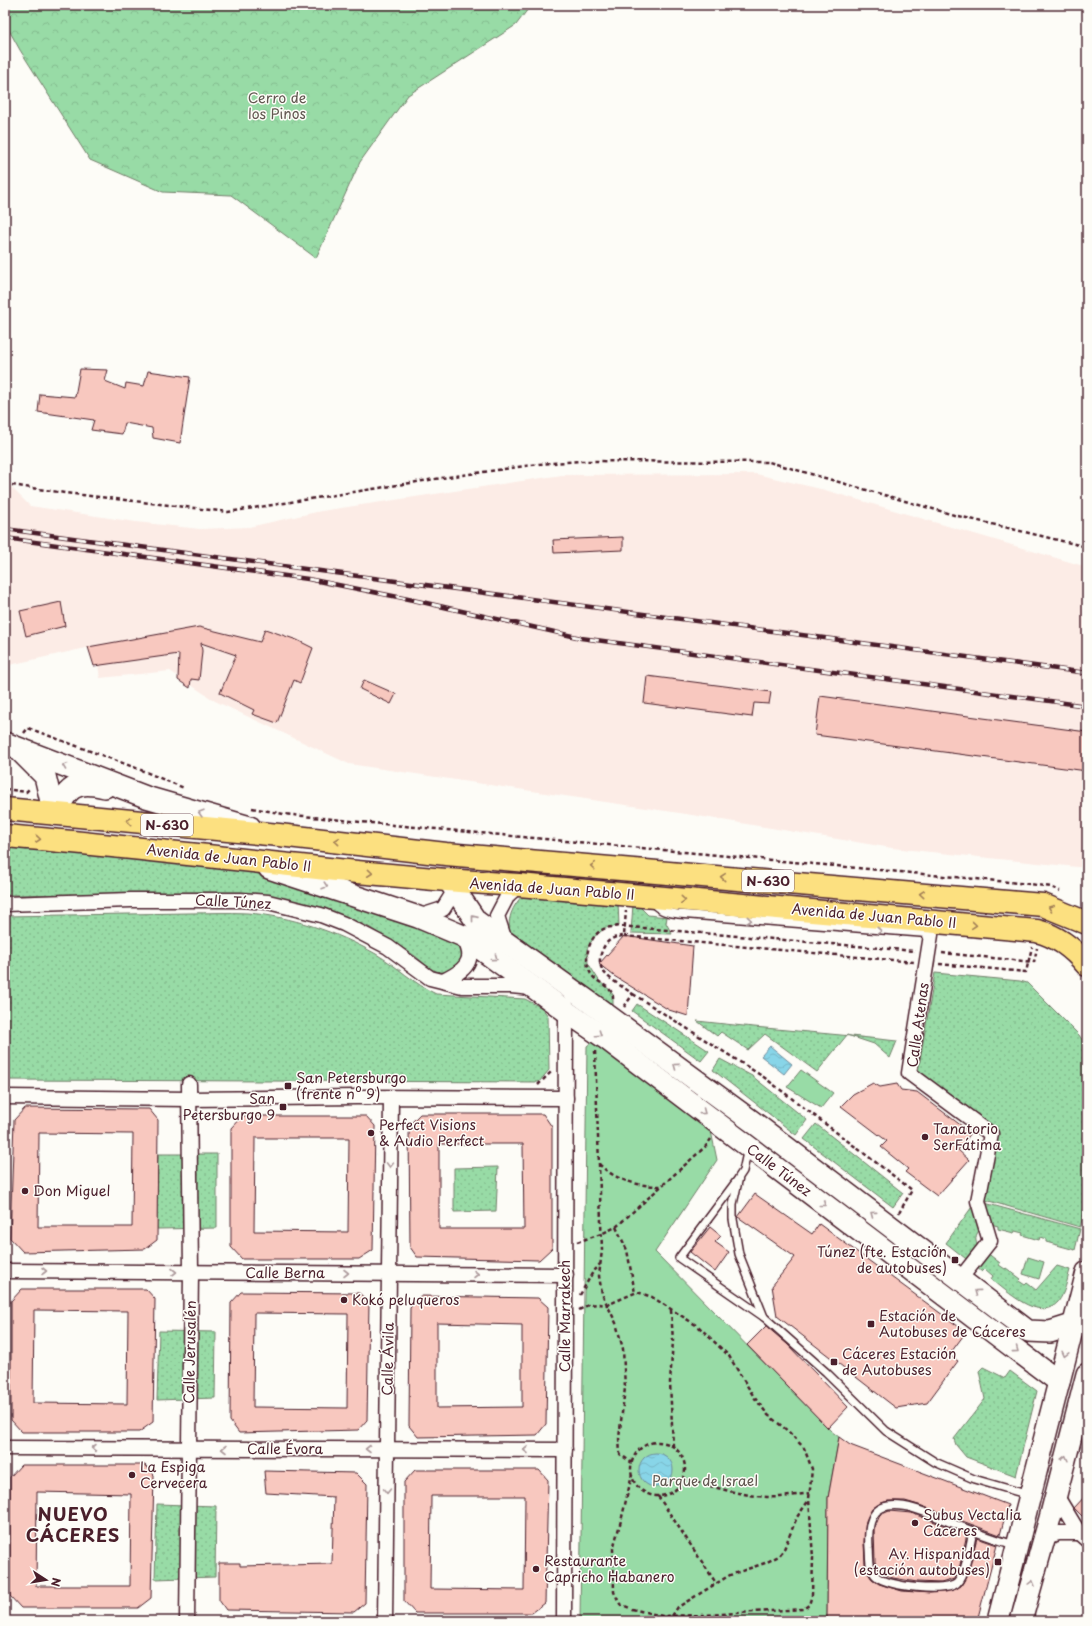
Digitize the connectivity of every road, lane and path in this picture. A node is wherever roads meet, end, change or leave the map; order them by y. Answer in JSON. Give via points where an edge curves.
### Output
{"nodes":[{"id":1,"x":5,"y":484,"type":"edge"},
{"id":2,"x":1087,"y":547,"type":"edge"},
{"id":3,"x":10,"y":745,"type":"edge"},
{"id":4,"x":31,"y":787,"type":"dead end"},
{"id":5,"x":5,"y":789,"type":"edge"},
{"id":6,"x":185,"y":789,"type":"dead end"},
{"id":7,"x":146,"y":797,"type":"junction"},
{"id":8,"x":246,"y":807,"type":"dead end"},
{"id":9,"x":5,"y":809,"type":"edge"},
{"id":10,"x":54,"y":814,"type":"junction"},
{"id":11,"x":279,"y":835,"type":"junction"},
{"id":12,"x":5,"y":836,"type":"edge"},
{"id":13,"x":72,"y":841,"type":"junction"},
{"id":14,"x":446,"y":854,"type":"junction"},
{"id":15,"x":248,"y":860,"type":"junction"},
{"id":16,"x":519,"y":885,"type":"junction"},
{"id":17,"x":452,"y":886,"type":"junction"},
{"id":18,"x":1064,"y":893,"type":"dead end"},
{"id":19,"x":637,"y":895,"type":"junction"},
{"id":20,"x":1049,"y":896,"type":"junction"},
{"id":21,"x":5,"y":904,"type":"edge"},
{"id":22,"x":418,"y":917,"type":"junction"},
{"id":23,"x":1087,"y":923,"type":"edge"},
{"id":24,"x":939,"y":929,"type":"junction"},
{"id":25,"x":1039,"y":931,"type":"junction"},
{"id":26,"x":463,"y":936,"type":"junction"},
{"id":27,"x":624,"y":936,"type":"junction"},
{"id":28,"x":505,"y":941,"type":"junction"},
{"id":29,"x":928,"y":957,"type":"junction"},
{"id":30,"x":1029,"y":961,"type":"junction"},
{"id":31,"x":1087,"y":965,"type":"edge"},
{"id":32,"x":558,"y":980,"type":"junction"},
{"id":33,"x":443,"y":981,"type":"junction"},
{"id":34,"x":536,"y":988,"type":"junction"},
{"id":35,"x":633,"y":994,"type":"junction"},
{"id":36,"x":599,"y":1009,"type":"junction"},
{"id":37,"x":567,"y":1012,"type":"junction"},
{"id":38,"x":610,"y":1030,"type":"junction"},
{"id":39,"x":555,"y":1068,"type":"dead end"},
{"id":40,"x":189,"y":1084,"type":"dead end"},
{"id":41,"x":531,"y":1085,"type":"dead end"},
{"id":42,"x":5,"y":1097,"type":"edge"},
{"id":43,"x":391,"y":1098,"type":"junction"},
{"id":44,"x":566,"y":1098,"type":"junction"},
{"id":45,"x":189,"y":1099,"type":"junction"},
{"id":46,"x":753,"y":1122,"type":"junction"},
{"id":47,"x":720,"y":1125,"type":"junction"},
{"id":48,"x":748,"y":1146,"type":"junction"},
{"id":49,"x":598,"y":1164,"type":"junction"},
{"id":50,"x":739,"y":1177,"type":"junction"},
{"id":51,"x":662,"y":1186,"type":"junction"},
{"id":52,"x":616,"y":1227,"type":"junction"},
{"id":53,"x":891,"y":1228,"type":"junction"},
{"id":54,"x":601,"y":1234,"type":"junction"},
{"id":55,"x":566,"y":1243,"type":"junction"},
{"id":56,"x":600,"y":1264,"type":"junction"},
{"id":57,"x":5,"y":1271,"type":"edge"},
{"id":58,"x":191,"y":1272,"type":"junction"},
{"id":59,"x":1087,"y":1272,"type":"edge"},
{"id":60,"x":389,"y":1273,"type":"junction"},
{"id":61,"x":566,"y":1275,"type":"junction"},
{"id":62,"x":960,"y":1279,"type":"junction"},
{"id":63,"x":635,"y":1293,"type":"junction"},
{"id":64,"x":579,"y":1300,"type":"dead end"},
{"id":65,"x":579,"y":1305,"type":"dead end"},
{"id":66,"x":607,"y":1305,"type":"junction"},
{"id":67,"x":671,"y":1310,"type":"junction"},
{"id":68,"x":1004,"y":1312,"type":"junction"},
{"id":69,"x":764,"y":1317,"type":"junction"},
{"id":70,"x":1072,"y":1325,"type":"junction"},
{"id":71,"x":990,"y":1330,"type":"junction"},
{"id":72,"x":1087,"y":1374,"type":"edge"},
{"id":73,"x":1059,"y":1382,"type":"junction"},
{"id":74,"x":673,"y":1447,"type":"junction"},
{"id":75,"x":5,"y":1448,"type":"edge"},
{"id":76,"x":189,"y":1449,"type":"junction"},
{"id":77,"x":387,"y":1449,"type":"junction"},
{"id":78,"x":565,"y":1450,"type":"junction"},
{"id":79,"x":632,"y":1463,"type":"junction"},
{"id":80,"x":632,"y":1475,"type":"junction"},
{"id":81,"x":683,"y":1478,"type":"junction"},
{"id":82,"x":810,"y":1493,"type":"junction"},
{"id":83,"x":1030,"y":1495,"type":"junction"},
{"id":84,"x":1056,"y":1495,"type":"junction"},
{"id":85,"x":658,"y":1496,"type":"junction"},
{"id":86,"x":809,"y":1499,"type":"junction"},
{"id":87,"x":973,"y":1531,"type":"junction"},
{"id":88,"x":1083,"y":1536,"type":"edge"},
{"id":89,"x":1044,"y":1537,"type":"junction"},
{"id":90,"x":1017,"y":1546,"type":"junction"},
{"id":91,"x":716,"y":1583,"type":"junction"},
{"id":92,"x":672,"y":1616,"type":"junction"},
{"id":93,"x":187,"y":1621,"type":"edge"},
{"id":94,"x":385,"y":1621,"type":"edge"},
{"id":95,"x":564,"y":1621,"type":"edge"},
{"id":96,"x":998,"y":1621,"type":"edge"},
{"id":97,"x":1021,"y":1621,"type":"edge"}],
"edges":[{"from":1,"to":2,"type":"path","via":[[228,512],[539,464],[581,461],[769,462],[954,515]]},
{"from":3,"to":6,"type":"path","via":[[28,728]]},
{"from":7,"to":3,"type":"main road","one_way":true},
{"from":3,"to":10,"type":"main road","via":[[46,776]]},
{"from":4,"to":5,"type":"path","via":[[26,792]]},
{"from":7,"to":10,"type":"main road","via":[[86,783],[71,788]]},
{"from":11,"to":7,"type":"main road","one_way":true},
{"from":8,"to":20,"type":"path","via":[[284,814],[361,822],[1030,884]]},
{"from":9,"to":10,"type":"highway","name":"Avenida de Juan Pablo II","number":"N-630"},
{"from":11,"to":10,"type":"highway","name":"Avenida de Juan Pablo II","number":"N-630","one_way":true},
{"from":10,"to":13,"type":"highway"},
{"from":14,"to":11,"type":"highway","name":"Avenida de Juan Pablo II","number":"N-630","one_way":true},
{"from":12,"to":13,"type":"highway","name":"Avenida de Juan Pablo II","number":"N-630","one_way":true},
{"from":13,"to":15,"type":"highway","name":"Avenida de Juan Pablo II","number":"N-630"},
{"from":14,"to":17,"type":"highway"},
{"from":20,"to":14,"type":"highway","name":"Avenida de Juan Pablo II","number":"N-630","one_way":true,"via":[[987,899]]},
{"from":15,"to":17,"type":"highway","name":"Avenida de Juan Pablo II","number":"N-630","one_way":true},
{"from":15,"to":22,"type":"main road","name":"Calle Túnez","one_way":true},
{"from":16,"to":17,"type":"highway","name":"Avenida de Juan Pablo II","number":"N-630"},
{"from":16,"to":19,"type":"highway","name":"Avenida de Juan Pablo II","number":"N-630"},
{"from":16,"to":28,"type":"street","via":[[508,895],[498,916]]},
{"from":17,"to":22,"type":"street","via":[[443,909]]},
{"from":28,"to":17,"type":"main road","name":"Calle Túnez","one_way":true,"via":[[476,921]]},
{"from":18,"to":20,"type":"path"},
{"from":19,"to":24,"type":"highway","name":"Avenida de Juan Pablo II","number":"N-630","one_way":true},
{"from":19,"to":27,"type":"path"},
{"from":23,"to":20,"type":"highway","name":"Avenida de Juan Pablo II","number":"N-630","one_way":true},
{"from":21,"to":33,"type":"street","name":"Calle Túnez","via":[[130,900],[268,902],[321,915],[344,924],[388,947],[430,978]]},
{"from":22,"to":26,"type":"main road","name":"Calle Túnez"},
{"from":24,"to":25,"type":"highway","name":"Avenida de Juan Pablo II","number":"N-630","one_way":true},
{"from":24,"to":29,"type":"street","name":"Calle Atenas"},
{"from":25,"to":30,"type":"path"},
{"from":25,"to":30,"type":"path","via":[[1034,962]]},
{"from":25,"to":31,"type":"highway","name":"Avenida de Juan Pablo II","number":"N-630","via":[[1053,936],[1069,947]]},
{"from":26,"to":33,"type":"street","via":[[470,953],[466,965],[456,975]]},
{"from":26,"to":34,"type":"main road","name":"Calle Túnez","one_way":true},
{"from":27,"to":29,"type":"path"},
{"from":27,"to":35,"type":"path","via":[[606,943],[599,964],[602,971]]},
{"from":28,"to":32,"type":"main road","name":"Calle Túnez"},
{"from":29,"to":30,"type":"path"},
{"from":29,"to":30,"type":"path","via":[[1026,972]]},
{"from":29,"to":38,"type":"path","via":[[619,926],[605,928],[594,937],[588,949],[588,963],[591,974],[613,995],[613,1005],[618,1012]]},
{"from":29,"to":62,"type":"street","name":"Calle Atenas","via":[[909,1073],[991,1134],[978,1201],[990,1241]]},
{"from":32,"to":36,"type":"main road","name":"Calle Túnez"},
{"from":32,"to":37,"type":"street","via":[[565,994]]},
{"from":33,"to":34,"type":"street","name":"Calle Túnez","via":[[462,986]]},
{"from":34,"to":37,"type":"main road","name":"Calle Túnez"},
{"from":35,"to":38,"type":"path"},
{"from":35,"to":53,"type":"path","via":[[765,1078],[912,1190]]},
{"from":36,"to":37,"type":"street"},
{"from":36,"to":38,"type":"main road","name":"Calle Túnez"},
{"from":37,"to":38,"type":"main road","name":"Calle Túnez","one_way":true},
{"from":37,"to":44,"type":"street","name":"Calle Marrakech"},
{"from":46,"to":38,"type":"main road","name":"Calle Túnez","one_way":true},
{"from":38,"to":47,"type":"main road","name":"Calle Túnez","one_way":true},
{"from":38,"to":49,"type":"path","via":[[595,1052]]},
{"from":39,"to":41,"type":"path","via":[[539,1085]]},
{"from":40,"to":45,"type":"street","name":"Calle Jerusalén"},
{"from":42,"to":45,"type":"street"},
{"from":43,"to":44,"type":"street"},
{"from":43,"to":45,"type":"street"},
{"from":43,"to":60,"type":"street","name":"Calle Ávila","one_way":true},
{"from":44,"to":55,"type":"street","name":"Calle Marrakech"},
{"from":45,"to":58,"type":"street","name":"Calle Jerusalén"},
{"from":46,"to":48,"type":"street"},
{"from":53,"to":46,"type":"main road","name":"Calle Túnez","one_way":true},
{"from":47,"to":48,"type":"main road","name":"Calle Túnez"},
{"from":47,"to":51,"type":"path","via":[[706,1146]]},
{"from":48,"to":50,"type":"lane","via":[[743,1171]]},
{"from":48,"to":71,"type":"main road","name":"Calle Túnez","one_way":true},
{"from":49,"to":51,"type":"path","via":[[606,1172],[622,1180],[648,1186]]},
{"from":49,"to":54,"type":"path"},
{"from":50,"to":69,"type":"lane","via":[[733,1204],[733,1219],[739,1254]]},
{"from":50,"to":69,"type":"lane","via":[[679,1258]]},
{"from":51,"to":52,"type":"path"},
{"from":52,"to":54,"type":"path"},
{"from":52,"to":63,"type":"path","via":[[627,1250]]},
{"from":53,"to":62,"type":"main road","name":"Calle Túnez"},
{"from":54,"to":55,"type":"path","via":[[580,1242]]},
{"from":54,"to":56,"type":"path"},
{"from":55,"to":61,"type":"street","name":"Calle Marrakech"},
{"from":56,"to":64,"type":"path","via":[[580,1294]]},
{"from":56,"to":66,"type":"path","via":[[602,1294]]},
{"from":57,"to":58,"type":"street","name":"Calle Berna","one_way":true},
{"from":58,"to":60,"type":"street","name":"Calle Berna","one_way":true},
{"from":58,"to":76,"type":"street","name":"Calle Jerusalén"},
{"from":59,"to":70,"type":"main road"},
{"from":60,"to":61,"type":"street","name":"Calle Berna","one_way":true},
{"from":60,"to":77,"type":"street","name":"Calle Ávila"},
{"from":61,"to":78,"type":"street","name":"Calle Marrakech"},
{"from":68,"to":62,"type":"main road","name":"Calle Túnez","one_way":true},
{"from":63,"to":66,"type":"path"},
{"from":63,"to":67,"type":"path","via":[[652,1297]]},
{"from":65,"to":66,"type":"path","via":[[578,1310],[588,1305]]},
{"from":66,"to":79,"type":"path","via":[[616,1323],[623,1349],[625,1388],[619,1438],[620,1454]]},
{"from":67,"to":74,"type":"path","via":[[673,1341],[670,1382]]},
{"from":67,"to":82,"type":"path","via":[[699,1326],[729,1356],[768,1415],[804,1448],[812,1469]]},
{"from":68,"to":70,"type":"main road","name":"Calle Túnez","via":[[1028,1331],[1050,1332]]},
{"from":68,"to":71,"type":"street"},
{"from":69,"to":83,"type":"lane","via":[[826,1372],[886,1431],[935,1462],[974,1479]]},
{"from":70,"to":73,"type":"main road","one_way":true},
{"from":71,"to":73,"type":"main road","name":"Calle Túnez","one_way":true},
{"from":84,"to":72,"type":"main road","one_way":true},
{"from":73,"to":83,"type":"main road"},
{"from":74,"to":79,"type":"path","via":[[661,1442],[651,1443],[640,1449]]},
{"from":74,"to":81,"type":"path","via":[[682,1458]]},
{"from":76,"to":75,"type":"street","name":"Calle Évora","one_way":true},
{"from":77,"to":76,"type":"street","name":"Calle Évora","one_way":true},
{"from":76,"to":93,"type":"street","name":"Calle Jerusalén"},
{"from":78,"to":77,"type":"street","name":"Calle Évora","one_way":true},
{"from":77,"to":94,"type":"street","name":"Calle Ávila","one_way":true},
{"from":78,"to":95,"type":"street","name":"Calle Marrakech"},
{"from":79,"to":80,"type":"path"},
{"from":80,"to":85,"type":"path","via":[[640,1489]]},
{"from":80,"to":92,"type":"path","via":[[613,1549],[614,1592],[620,1604],[632,1609]]},
{"from":81,"to":82,"type":"path","via":[[731,1492],[767,1497]]},
{"from":81,"to":85,"type":"path","via":[[674,1490]]},
{"from":82,"to":86,"type":"path"},
{"from":83,"to":90,"type":"main road"},
{"from":84,"to":88,"type":"street"},
{"from":84,"to":89,"type":"main road"},
{"from":85,"to":91,"type":"path"},
{"from":86,"to":91,"type":"path","via":[[797,1517],[779,1556]]},
{"from":86,"to":92,"type":"path","via":[[813,1558],[812,1595],[809,1605],[803,1609]]},
{"from":87,"to":87,"type":"lane","via":[[916,1510],[887,1506],[875,1512],[868,1528],[870,1567],[877,1577],[891,1584],[906,1587],[949,1587],[957,1583],[962,1575]]},
{"from":87,"to":90,"type":"lane"},
{"from":88,"to":89,"type":"street","via":[[1059,1533]]},
{"from":97,"to":89,"type":"main road","one_way":true},
{"from":90,"to":96,"type":"main road"},
{"from":91,"to":92,"type":"path","via":[[678,1607]]}]}
